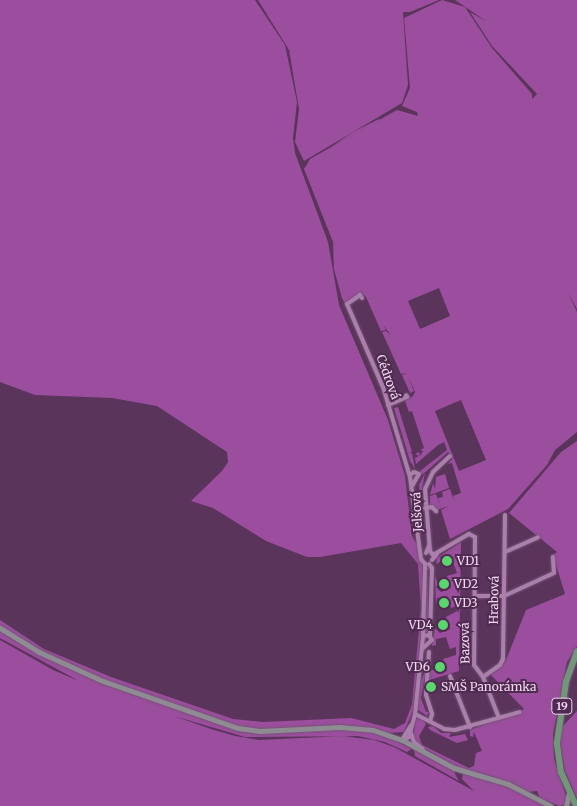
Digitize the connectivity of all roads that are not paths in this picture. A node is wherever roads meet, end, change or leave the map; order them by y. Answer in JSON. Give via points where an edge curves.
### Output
{"nodes":[{"id":1,"x":362,"y":298,"type":"dead end"},
{"id":2,"x":358,"y":328,"type":"junction"},
{"id":3,"x":353,"y":330,"type":"dead end"},
{"id":4,"x":383,"y":387,"type":"junction"},
{"id":5,"x":377,"y":390,"type":"dead end"},
{"id":6,"x":406,"y":395,"type":"dead end"},
{"id":7,"x":388,"y":405,"type":"junction"},
{"id":8,"x":450,"y":456,"type":"dead end"},
{"id":9,"x":410,"y":477,"type":"junction"},
{"id":10,"x":412,"y":486,"type":"junction"},
{"id":11,"x":425,"y":508,"type":"junction"},
{"id":12,"x":436,"y":511,"type":"dead end"},
{"id":13,"x":505,"y":514,"type":"dead end"},
{"id":14,"x":538,"y":537,"type":"dead end"},
{"id":15,"x":429,"y":546,"type":"junction"},
{"id":16,"x":505,"y":552,"type":"junction"},
{"id":17,"x":424,"y":554,"type":"junction"},
{"id":18,"x":553,"y":557,"type":"dead end"},
{"id":19,"x":429,"y":561,"type":"junction"},
{"id":20,"x":475,"y":596,"type":"junction"},
{"id":21,"x":504,"y":596,"type":"junction"},
{"id":22,"x":0,"y":628,"type":"edge"},
{"id":23,"x":430,"y":635,"type":"junction"},
{"id":24,"x":423,"y":636,"type":"junction"},
{"id":25,"x":422,"y":649,"type":"junction"},
{"id":26,"x":429,"y":652,"type":"dead end"},
{"id":27,"x":577,"y":652,"type":"edge"},
{"id":28,"x":450,"y":676,"type":"dead end"},
{"id":29,"x":483,"y":677,"type":"junction"},
{"id":30,"x":520,"y":712,"type":"dead end"},
{"id":31,"x":414,"y":714,"type":"junction"},
{"id":32,"x":499,"y":718,"type":"junction"},
{"id":33,"x":430,"y":721,"type":"junction"},
{"id":34,"x":412,"y":722,"type":"junction"},
{"id":35,"x":470,"y":727,"type":"junction"},
{"id":36,"x":411,"y":731,"type":"junction"},
{"id":37,"x":402,"y":740,"type":"junction"},
{"id":38,"x":438,"y":760,"type":"junction"},
{"id":39,"x":569,"y":793,"type":"junction"},
{"id":40,"x":551,"y":806,"type":"edge"},
{"id":41,"x":566,"y":806,"type":"edge"},
{"id":42,"x":576,"y":806,"type":"edge"}],
"edges":[{"from":1,"to":2,"type":"street","name":"Cédrová","via":[[360,295],[347,304]]},
{"from":2,"to":3,"type":"street"},
{"from":2,"to":4,"type":"street","name":"Cédrová"},
{"from":4,"to":5,"type":"street"},
{"from":4,"to":7,"type":"street","name":"Cédrová"},
{"from":6,"to":7,"type":"street"},
{"from":7,"to":9,"type":"street","name":"Cédrová"},
{"from":8,"to":11,"type":"street","name":"Jelšová","via":[[429,479]]},
{"from":9,"to":10,"type":"street","name":"Cédrová"},
{"from":9,"to":10,"type":"street","name":"Cédrová","via":[[413,472],[419,474]]},
{"from":10,"to":17,"type":"street","name":"Cédrová"},
{"from":11,"to":12,"type":"street","via":[[432,507]]},
{"from":11,"to":15,"type":"street","name":"Jelšová"},
{"from":13,"to":16,"type":"street","name":"Hrabová"},
{"from":14,"to":16,"type":"street"},
{"from":15,"to":17,"type":"street"},
{"from":15,"to":19,"type":"street","name":"Jelšová"},
{"from":16,"to":21,"type":"street","name":"Hrabová"},
{"from":17,"to":19,"type":"street","name":"Cédrová"},
{"from":17,"to":19,"type":"street"},
{"from":18,"to":21,"type":"street","via":[[555,572]]},
{"from":19,"to":20,"type":"street","name":"Bazová","via":[[472,534],[476,538]]},
{"from":19,"to":23,"type":"street","via":[[432,568]]},
{"from":19,"to":24,"type":"street"},
{"from":20,"to":21,"type":"street"},
{"from":20,"to":29,"type":"street","name":"Bazová","via":[[474,665]]},
{"from":21,"to":29,"type":"street","name":"Hrabová","via":[[503,661]]},
{"from":22,"to":37,"type":"street","via":[[39,652],[103,681],[238,728],[275,731],[355,727]]},
{"from":23,"to":24,"type":"street"},
{"from":23,"to":25,"type":"street","via":[[431,641]]},
{"from":24,"to":25,"type":"street"},
{"from":25,"to":31,"type":"street"},
{"from":26,"to":33,"type":"street","via":[[426,695],[432,714]]},
{"from":27,"to":39,"type":"main road","number":"19","via":[[568,672],[558,734],[560,768]]},
{"from":28,"to":35,"type":"street"},
{"from":29,"to":32,"type":"street","name":"Bazová"},
{"from":30,"to":32,"type":"street"},
{"from":31,"to":33,"type":"street"},
{"from":31,"to":34,"type":"street"},
{"from":32,"to":35,"type":"street"},
{"from":33,"to":35,"type":"street","via":[[448,730]]},
{"from":34,"to":36,"type":"street"},
{"from":34,"to":37,"type":"street"},
{"from":36,"to":37,"type":"street","via":[[408,738]]},
{"from":36,"to":38,"type":"street","via":[[414,742]]},
{"from":37,"to":38,"type":"street"},
{"from":38,"to":40,"type":"street","via":[[508,784]]},
{"from":39,"to":41,"type":"street"},
{"from":39,"to":42,"type":"main road","number":"19"}]}
